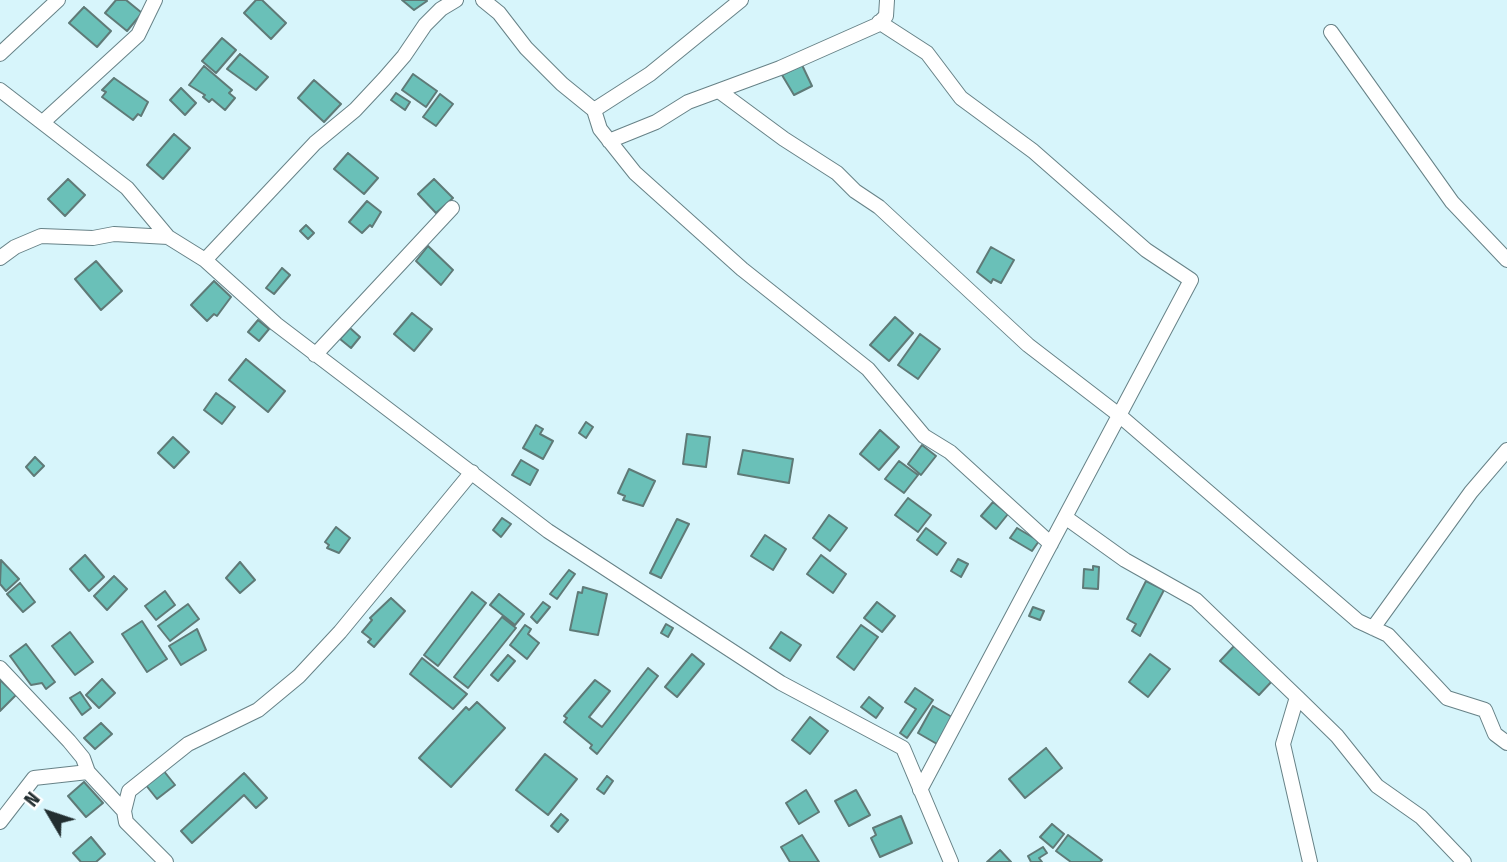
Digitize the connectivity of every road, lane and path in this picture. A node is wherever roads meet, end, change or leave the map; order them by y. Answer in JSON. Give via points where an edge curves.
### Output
{"nodes":[{"id":1,"x":58,"y":0,"type":"edge"},
{"id":2,"x":155,"y":0,"type":"edge"},
{"id":3,"x":456,"y":0,"type":"edge"},
{"id":4,"x":483,"y":0,"type":"edge"},
{"id":5,"x":741,"y":0,"type":"edge"},
{"id":6,"x":887,"y":0,"type":"edge"},
{"id":7,"x":879,"y":22,"type":"junction"},
{"id":8,"x":1331,"y":32,"type":"dead end"},
{"id":9,"x":0,"y":54,"type":"edge"},
{"id":10,"x":0,"y":90,"type":"edge"},
{"id":11,"x":719,"y":91,"type":"junction"},
{"id":12,"x":594,"y":110,"type":"junction"},
{"id":13,"x":43,"y":122,"type":"junction"},
{"id":14,"x":609,"y":141,"type":"junction"},
{"id":15,"x":452,"y":208,"type":"dead end"},
{"id":16,"x":169,"y":237,"type":"junction"},
{"id":17,"x":0,"y":258,"type":"edge"},
{"id":18,"x":205,"y":260,"type":"junction"},
{"id":19,"x":1507,"y":260,"type":"edge"},
{"id":20,"x":315,"y":355,"type":"junction"},
{"id":21,"x":1119,"y":415,"type":"junction"},
{"id":22,"x":1507,"y":450,"type":"edge"},
{"id":23,"x":472,"y":472,"type":"junction"},
{"id":24,"x":1065,"y":517,"type":"junction"},
{"id":25,"x":1051,"y":544,"type":"junction"},
{"id":26,"x":1373,"y":628,"type":"junction"},
{"id":27,"x":0,"y":668,"type":"edge"},
{"id":28,"x":1297,"y":697,"type":"junction"},
{"id":29,"x":1507,"y":743,"type":"edge"},
{"id":30,"x":88,"y":772,"type":"junction"},
{"id":31,"x":920,"y":790,"type":"junction"},
{"id":32,"x":124,"y":811,"type":"junction"},
{"id":33,"x":0,"y":822,"type":"edge"},
{"id":34,"x":166,"y":862,"type":"edge"},
{"id":35,"x":951,"y":862,"type":"edge"},
{"id":36,"x":1310,"y":862,"type":"edge"},
{"id":37,"x":1464,"y":862,"type":"edge"}],
"edges":[{"from":1,"to":9,"type":"street"},
{"from":2,"to":13,"type":"street","via":[[138,35]]},
{"from":3,"to":18,"type":"street","via":[[425,25],[374,89],[315,143]]},
{"from":4,"to":12,"type":"street","via":[[562,84]]},
{"from":5,"to":12,"type":"street","via":[[650,74]]},
{"from":6,"to":7,"type":"street","via":[[886,16]]},
{"from":7,"to":11,"type":"street"},
{"from":7,"to":21,"type":"street","via":[[927,54],[961,98],[1033,151],[1146,250],[1191,280]]},
{"from":8,"to":19,"type":"street","via":[[1452,202]]},
{"from":10,"to":13,"type":"street"},
{"from":11,"to":14,"type":"street"},
{"from":11,"to":21,"type":"street","via":[[837,173],[1028,345]]},
{"from":12,"to":14,"type":"street"},
{"from":13,"to":16,"type":"street","via":[[127,188]]},
{"from":14,"to":25,"type":"street","via":[[635,173],[742,269],[867,369],[924,436],[950,452]]},
{"from":15,"to":20,"type":"street"},
{"from":16,"to":17,"type":"street","via":[[41,236]]},
{"from":16,"to":18,"type":"street"},
{"from":18,"to":20,"type":"street"},
{"from":20,"to":23,"type":"street"},
{"from":21,"to":24,"type":"street"},
{"from":21,"to":26,"type":"street","via":[[1358,621]]},
{"from":22,"to":26,"type":"street","via":[[1471,492]]},
{"from":23,"to":31,"type":"street","via":[[612,576],[781,683],[903,748]]},
{"from":23,"to":32,"type":"street","via":[[299,676],[258,710],[188,744],[129,791]]},
{"from":24,"to":25,"type":"street"},
{"from":24,"to":28,"type":"street","via":[[1125,560],[1196,600]]},
{"from":25,"to":31,"type":"street"},
{"from":26,"to":29,"type":"street","via":[[1388,635],[1447,698],[1485,710],[1495,734]]},
{"from":27,"to":30,"type":"street","via":[[69,741]]},
{"from":28,"to":36,"type":"street","via":[[1283,744]]},
{"from":28,"to":37,"type":"street","via":[[1337,736],[1377,786],[1421,817]]},
{"from":30,"to":32,"type":"street"},
{"from":30,"to":33,"type":"street","via":[[34,778]]},
{"from":31,"to":35,"type":"street"},
{"from":32,"to":34,"type":"street","via":[[126,822]]}]}
